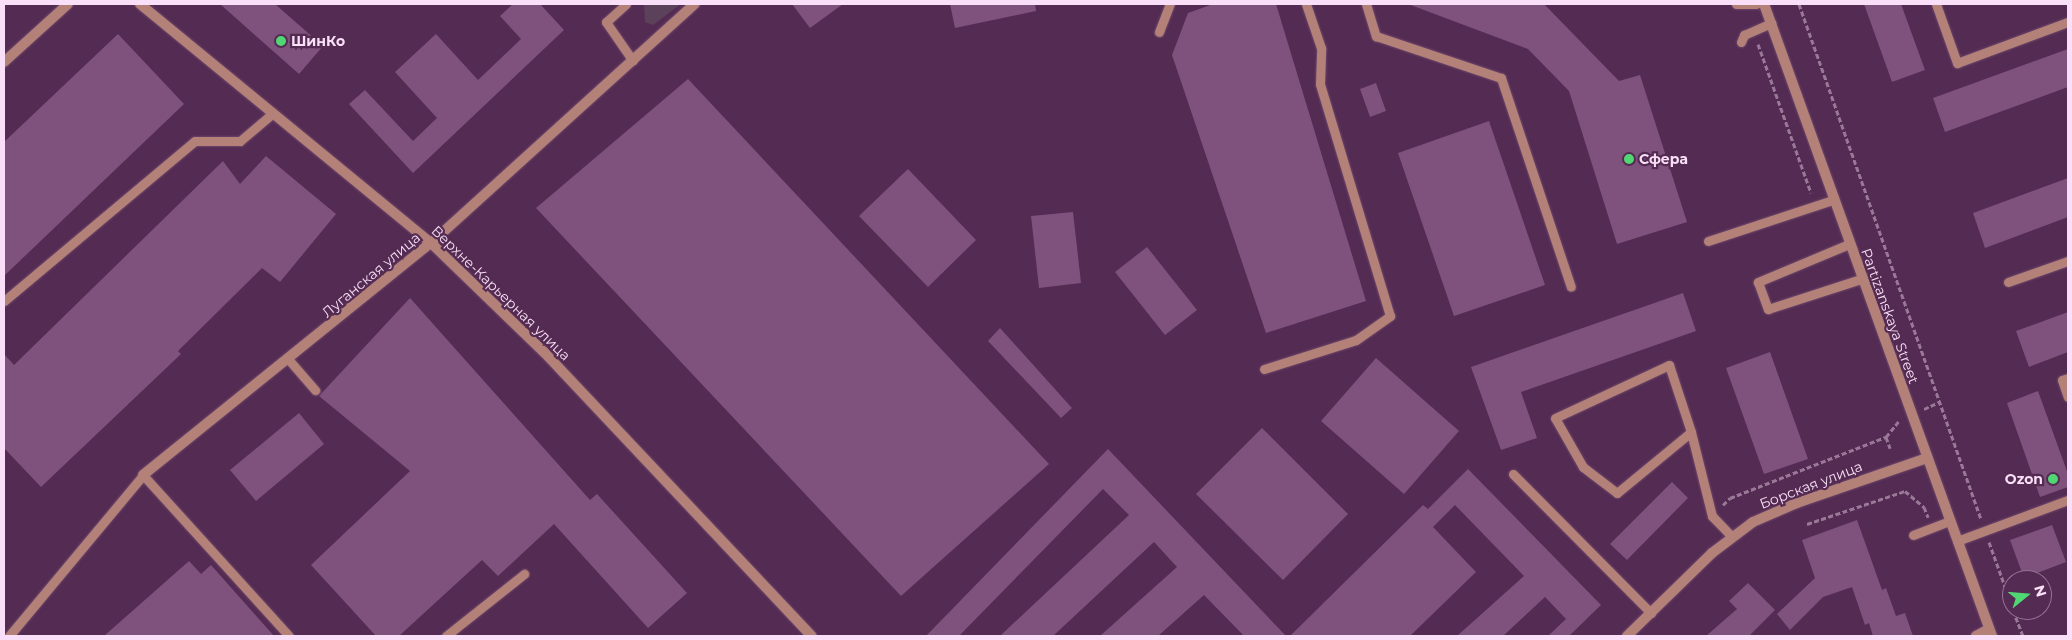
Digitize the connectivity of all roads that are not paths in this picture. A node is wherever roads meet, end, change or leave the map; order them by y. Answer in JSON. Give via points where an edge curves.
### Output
{"nodes":[{"id":1,"x":68,"y":4,"type":"edge"},
{"id":2,"x":140,"y":4,"type":"edge"},
{"id":3,"x":626,"y":4,"type":"edge"},
{"id":4,"x":695,"y":4,"type":"edge"},
{"id":5,"x":1170,"y":4,"type":"edge"},
{"id":6,"x":1306,"y":4,"type":"edge"},
{"id":7,"x":1366,"y":4,"type":"edge"},
{"id":8,"x":1736,"y":4,"type":"edge"},
{"id":9,"x":1756,"y":4,"type":"edge"},
{"id":10,"x":1764,"y":4,"type":"edge"},
{"id":11,"x":1936,"y":4,"type":"edge"},
{"id":12,"x":2068,"y":22,"type":"edge"},
{"id":13,"x":1771,"y":23,"type":"junction"},
{"id":14,"x":1159,"y":32,"type":"dead end"},
{"id":15,"x":1741,"y":42,"type":"dead end"},
{"id":16,"x":633,"y":61,"type":"junction"},
{"id":17,"x":4,"y":62,"type":"edge"},
{"id":18,"x":273,"y":113,"type":"junction"},
{"id":19,"x":1833,"y":200,"type":"junction"},
{"id":20,"x":1708,"y":241,"type":"dead end"},
{"id":21,"x":431,"y":243,"type":"junction"},
{"id":22,"x":1849,"y":244,"type":"junction"},
{"id":23,"x":2068,"y":261,"type":"edge"},
{"id":24,"x":1861,"y":279,"type":"junction"},
{"id":25,"x":2008,"y":282,"type":"dead end"},
{"id":26,"x":1571,"y":288,"type":"dead end"},
{"id":27,"x":4,"y":301,"type":"edge"},
{"id":28,"x":289,"y":360,"type":"junction"},
{"id":29,"x":1264,"y":369,"type":"dead end"},
{"id":30,"x":2068,"y":378,"type":"edge"},
{"id":31,"x":315,"y":390,"type":"dead end"},
{"id":32,"x":2068,"y":397,"type":"edge"},
{"id":33,"x":1691,"y":432,"type":"junction"},
{"id":34,"x":1927,"y":458,"type":"junction"},
{"id":35,"x":1512,"y":474,"type":"dead end"},
{"id":36,"x":143,"y":475,"type":"junction"},
{"id":37,"x":2068,"y":500,"type":"edge"},
{"id":38,"x":1950,"y":521,"type":"junction"},
{"id":39,"x":1913,"y":535,"type":"dead end"},
{"id":40,"x":1731,"y":536,"type":"junction"},
{"id":41,"x":1957,"y":541,"type":"junction"},
{"id":42,"x":524,"y":574,"type":"dead end"},
{"id":43,"x":1651,"y":613,"type":"junction"},
{"id":44,"x":1990,"y":633,"type":"edge"},
{"id":45,"x":9,"y":636,"type":"edge"},
{"id":46,"x":290,"y":636,"type":"edge"},
{"id":47,"x":446,"y":636,"type":"edge"},
{"id":48,"x":812,"y":636,"type":"edge"},
{"id":49,"x":1627,"y":636,"type":"edge"},
{"id":50,"x":1976,"y":636,"type":"edge"}],
"edges":[{"from":1,"to":17,"type":"street"},
{"from":2,"to":18,"type":"street","name":"Верхне-Карьерная улица"},
{"from":3,"to":16,"type":"lane","via":[[606,22]]},
{"from":4,"to":16,"type":"street","name":"Луганская улица"},
{"from":5,"to":14,"type":"lane"},
{"from":6,"to":29,"type":"lane","via":[[1321,48],[1320,84],[1390,316],[1356,340]]},
{"from":7,"to":26,"type":"lane","via":[[1376,36],[1501,78]]},
{"from":8,"to":9,"type":"lane"},
{"from":10,"to":13,"type":"street","name":"Partizanskaya Street"},
{"from":11,"to":12,"type":"lane","via":[[1957,63]]},
{"from":13,"to":15,"type":"lane","via":[[1744,35]]},
{"from":13,"to":19,"type":"street","name":"Partizanskaya Street"},
{"from":16,"to":21,"type":"street","name":"Луганская улица"},
{"from":18,"to":21,"type":"street","name":"Верхне-Карьерная улица"},
{"from":18,"to":27,"type":"lane","via":[[240,140],[195,142]]},
{"from":19,"to":20,"type":"lane"},
{"from":19,"to":22,"type":"street","name":"Partizanskaya Street"},
{"from":21,"to":28,"type":"street","name":"Луганская улица"},
{"from":21,"to":48,"type":"street","name":"Верхне-Карьерная улица","via":[[544,352]]},
{"from":22,"to":24,"type":"street","name":"Partizanskaya Street"},
{"from":22,"to":24,"type":"lane","via":[[1758,282],[1768,310]]},
{"from":23,"to":25,"type":"lane"},
{"from":24,"to":34,"type":"street","name":"Partizanskaya Street"},
{"from":28,"to":31,"type":"lane"},
{"from":28,"to":36,"type":"street","name":"Луганская улица"},
{"from":30,"to":32,"type":"lane","via":[[2062,380]]},
{"from":33,"to":33,"type":"lane","via":[[1670,365],[1555,418],[1583,467],[1617,493]]},
{"from":33,"to":40,"type":"lane","via":[[1712,516]]},
{"from":34,"to":38,"type":"street","name":"Partizanskaya Street"},
{"from":34,"to":40,"type":"street","name":"Борская улица","via":[[1797,502]]},
{"from":35,"to":43,"type":"lane"},
{"from":36,"to":45,"type":"lane"},
{"from":36,"to":46,"type":"lane"},
{"from":37,"to":41,"type":"lane"},
{"from":38,"to":39,"type":"lane"},
{"from":38,"to":41,"type":"street","name":"Partizanskaya Street"},
{"from":40,"to":43,"type":"street","name":"Борская улица"},
{"from":41,"to":44,"type":"street","name":"Partizanskaya Street"},
{"from":42,"to":47,"type":"lane"},
{"from":43,"to":49,"type":"street","name":"Борская улица"},
{"from":44,"to":50,"type":"street"}]}
